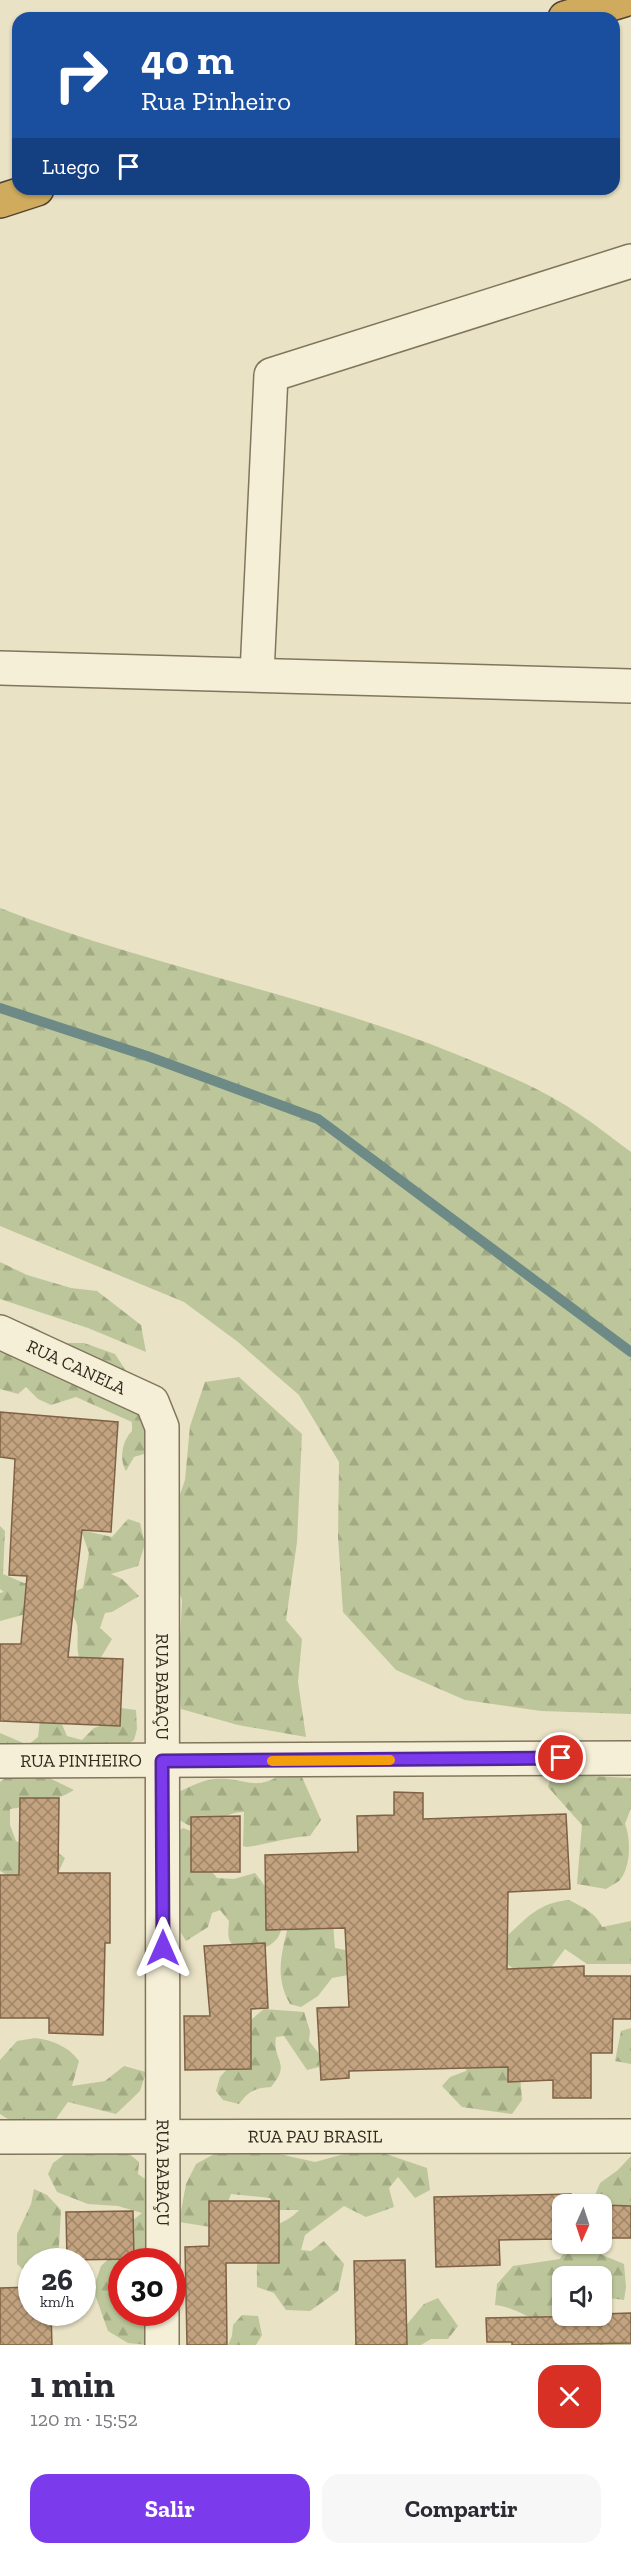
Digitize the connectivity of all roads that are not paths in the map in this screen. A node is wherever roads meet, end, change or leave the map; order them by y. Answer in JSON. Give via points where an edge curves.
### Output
{"nodes":[{"id":1,"x":624,"y":0,"type":"edge"},
{"id":2,"x":585,"y":12,"type":"edge"},
{"id":3,"x":18,"y":195,"type":"edge"},
{"id":4,"x":0,"y":201,"type":"edge"},
{"id":5,"x":631,"y":261,"type":"edge"},
{"id":6,"x":0,"y":668,"type":"edge"},
{"id":7,"x":257,"y":674,"type":"junction"},
{"id":8,"x":631,"y":686,"type":"edge"},
{"id":9,"x":0,"y":1332,"type":"edge"},
{"id":10,"x":152,"y":1402,"type":"joint"},
{"id":11,"x":631,"y":1758,"type":"edge"},
{"id":12,"x":0,"y":1761,"type":"edge"},
{"id":13,"x":162,"y":1761,"type":"junction"},
{"id":14,"x":164,"y":2136,"type":"junction"},
{"id":15,"x":631,"y":2136,"type":"edge"},
{"id":16,"x":0,"y":2137,"type":"edge"},
{"id":17,"x":163,"y":2248,"type":"edge"},
{"id":18,"x":162,"y":2326,"type":"edge"},
{"id":19,"x":162,"y":2345,"type":"edge"}],
"edges":[{"from":1,"to":2,"type":"highway"},
{"from":3,"to":4,"type":"highway"},
{"from":5,"to":7,"type":"street","via":[[272,375]]},
{"from":6,"to":7,"type":"street"},
{"from":7,"to":8,"type":"street"},
{"from":9,"to":10,"type":"street","name":"RUA CANELA"},
{"from":10,"to":13,"type":"street","name":"RUA BABAÇU","via":[[162,1427]]},
{"from":11,"to":13,"type":"street","name":"RUA PINHEIRO"},
{"from":12,"to":13,"type":"street","name":"RUA PINHEIRO"},
{"from":13,"to":14,"type":"street","name":"RUA BABAÇU"},
{"from":14,"to":15,"type":"street","name":"RUA PAU BRASIL"},
{"from":14,"to":16,"type":"street","name":"RUA PAU BRASIL"},
{"from":14,"to":17,"type":"street","name":"RUA BABAÇU"},
{"from":18,"to":19,"type":"street"}]}
